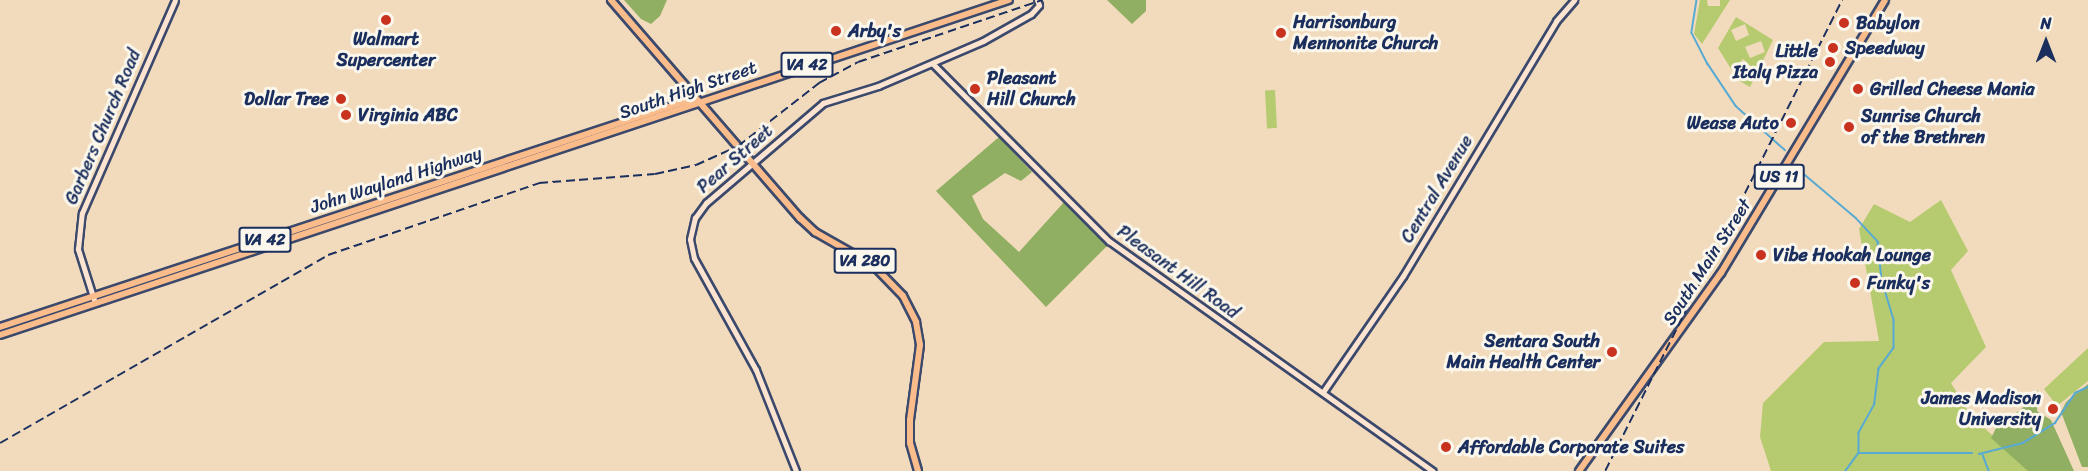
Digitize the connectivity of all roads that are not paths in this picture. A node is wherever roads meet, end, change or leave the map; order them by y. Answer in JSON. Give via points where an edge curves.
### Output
{"nodes":[{"id":1,"x":174,"y":0,"type":"edge"},
{"id":2,"x":611,"y":0,"type":"edge"},
{"id":3,"x":1009,"y":0,"type":"edge"},
{"id":4,"x":1037,"y":0,"type":"edge"},
{"id":5,"x":1574,"y":0,"type":"edge"},
{"id":6,"x":1885,"y":0,"type":"edge"},
{"id":7,"x":933,"y":64,"type":"junction"},
{"id":8,"x":700,"y":101,"type":"junction"},
{"id":9,"x":548,"y":154,"type":"joint"},
{"id":10,"x":752,"y":163,"type":"junction"},
{"id":11,"x":94,"y":300,"type":"junction"},
{"id":12,"x":0,"y":327,"type":"edge"},
{"id":13,"x":0,"y":335,"type":"edge"},
{"id":14,"x":1323,"y":392,"type":"junction"},
{"id":15,"x":796,"y":471,"type":"edge"},
{"id":16,"x":918,"y":471,"type":"edge"},
{"id":17,"x":1433,"y":471,"type":"edge"},
{"id":18,"x":1578,"y":471,"type":"edge"}],
"edges":[{"from":1,"to":11,"type":"street","name":"Garbers Church Road","via":[[82,213],[78,249]]},
{"from":2,"to":8,"type":"main road"},
{"from":3,"to":8,"type":"main road","name":"South High Street","number":"VA 42"},
{"from":4,"to":7,"type":"street","name":"Pear Street","via":[[1037,9],[1013,26]]},
{"from":5,"to":14,"type":"street","name":"Central Avenue","via":[[1551,29],[1402,276]]},
{"from":6,"to":18,"type":"main road","name":"South Main Street","number":"US 11","via":[[1716,281]]},
{"from":7,"to":10,"type":"street","name":"Pear Street","via":[[823,103]]},
{"from":7,"to":14,"type":"street","name":"Pleasant Hill Road","via":[[1109,242]]},
{"from":8,"to":9,"type":"main road","name":"South High Street","number":"VA 42"},
{"from":8,"to":10,"type":"main road","number":"VA 280"},
{"from":8,"to":11,"type":"main road","name":"John Wayland Highway","number":"VA 42","via":[[684,102]]},
{"from":9,"to":11,"type":"main road","name":"John Wayland Highway","number":"VA 42"},
{"from":10,"to":15,"type":"street","name":"Pear Street","via":[[700,210],[691,231],[692,252],[756,370]]},
{"from":10,"to":16,"type":"main road","number":"VA 280","via":[[816,232],[888,277],[911,310],[920,345],[910,420],[910,443]]},
{"from":11,"to":12,"type":"main road","name":"John Wayland Highway","number":"VA 42"},
{"from":11,"to":13,"type":"main road","name":"John Wayland Highway","number":"VA 42"},
{"from":14,"to":17,"type":"street","name":"Pleasant Hill Road"}]}
